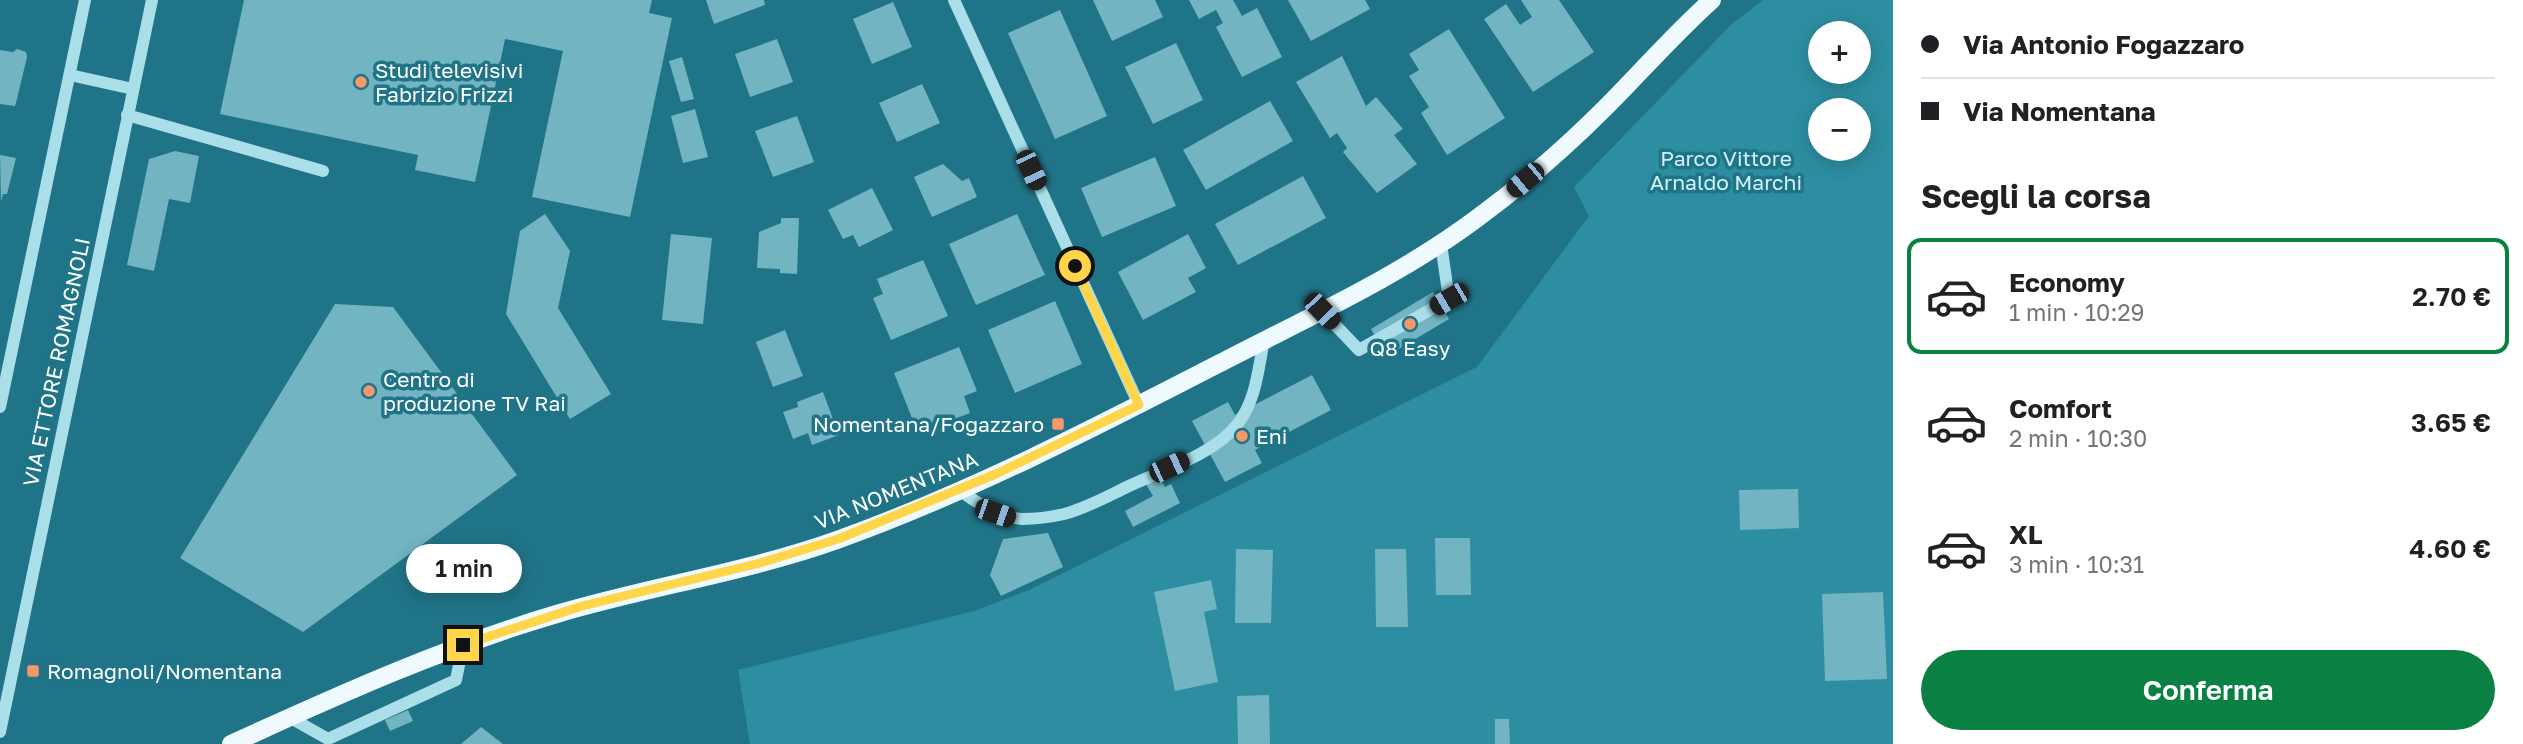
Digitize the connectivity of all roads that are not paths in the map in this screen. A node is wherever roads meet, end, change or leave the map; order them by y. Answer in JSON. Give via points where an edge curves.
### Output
{"nodes":[{"id":1,"x":85,"y":0,"type":"edge"},
{"id":2,"x":152,"y":0,"type":"edge"},
{"id":3,"x":1712,"y":0,"type":"edge"},
{"id":4,"x":956,"y":1,"type":"edge"},
{"id":5,"x":70,"y":75,"type":"junction"},
{"id":6,"x":133,"y":89,"type":"junction"},
{"id":7,"x":127,"y":115,"type":"junction"},
{"id":8,"x":323,"y":170,"type":"dead end"},
{"id":9,"x":1441,"y":244,"type":"junction"},
{"id":10,"x":1322,"y":311,"type":"junction"},
{"id":11,"x":1264,"y":340,"type":"junction"},
{"id":12,"x":1,"y":402,"type":"edge"},
{"id":13,"x":1139,"y":405,"type":"junction"},
{"id":14,"x":959,"y":491,"type":"junction"},
{"id":15,"x":463,"y":645,"type":"junction"},
{"id":16,"x":289,"y":717,"type":"junction"},
{"id":17,"x":0,"y":732,"type":"edge"},
{"id":18,"x":231,"y":744,"type":"edge"}],
"edges":[{"from":1,"to":5,"type":"street"},
{"from":2,"to":6,"type":"street","name":"VIA ETTORE ROMAGNOLI"},
{"from":3,"to":9,"type":"main road","name":"VIA NOMENTANA","via":[[1574,138]]},
{"from":4,"to":13,"type":"street"},
{"from":5,"to":6,"type":"street"},
{"from":5,"to":12,"type":"street"},
{"from":6,"to":7,"type":"street","name":"VIA ETTORE ROMAGNOLI"},
{"from":7,"to":8,"type":"street"},
{"from":7,"to":17,"type":"street","name":"VIA ETTORE ROMAGNOLI"},
{"from":9,"to":10,"type":"main road","name":"VIA NOMENTANA"},
{"from":9,"to":10,"type":"street","via":[[1449,299],[1359,350]]},
{"from":10,"to":11,"type":"main road","name":"VIA NOMENTANA"},
{"from":11,"to":13,"type":"main road","name":"VIA NOMENTANA"},
{"from":11,"to":14,"type":"street","via":[[1255,390],[1244,415],[1220,440],[1191,457],[1081,508],[1045,517],[1009,517]]},
{"from":13,"to":14,"type":"main road","name":"VIA NOMENTANA"},
{"from":14,"to":15,"type":"main road","name":"VIA NOMENTANA","via":[[814,548],[595,603]]},
{"from":15,"to":16,"type":"main road","name":"VIA NOMENTANA"},
{"from":15,"to":16,"type":"street","via":[[456,680],[328,738]]},
{"from":16,"to":18,"type":"main road","name":"VIA NOMENTANA"}]}
